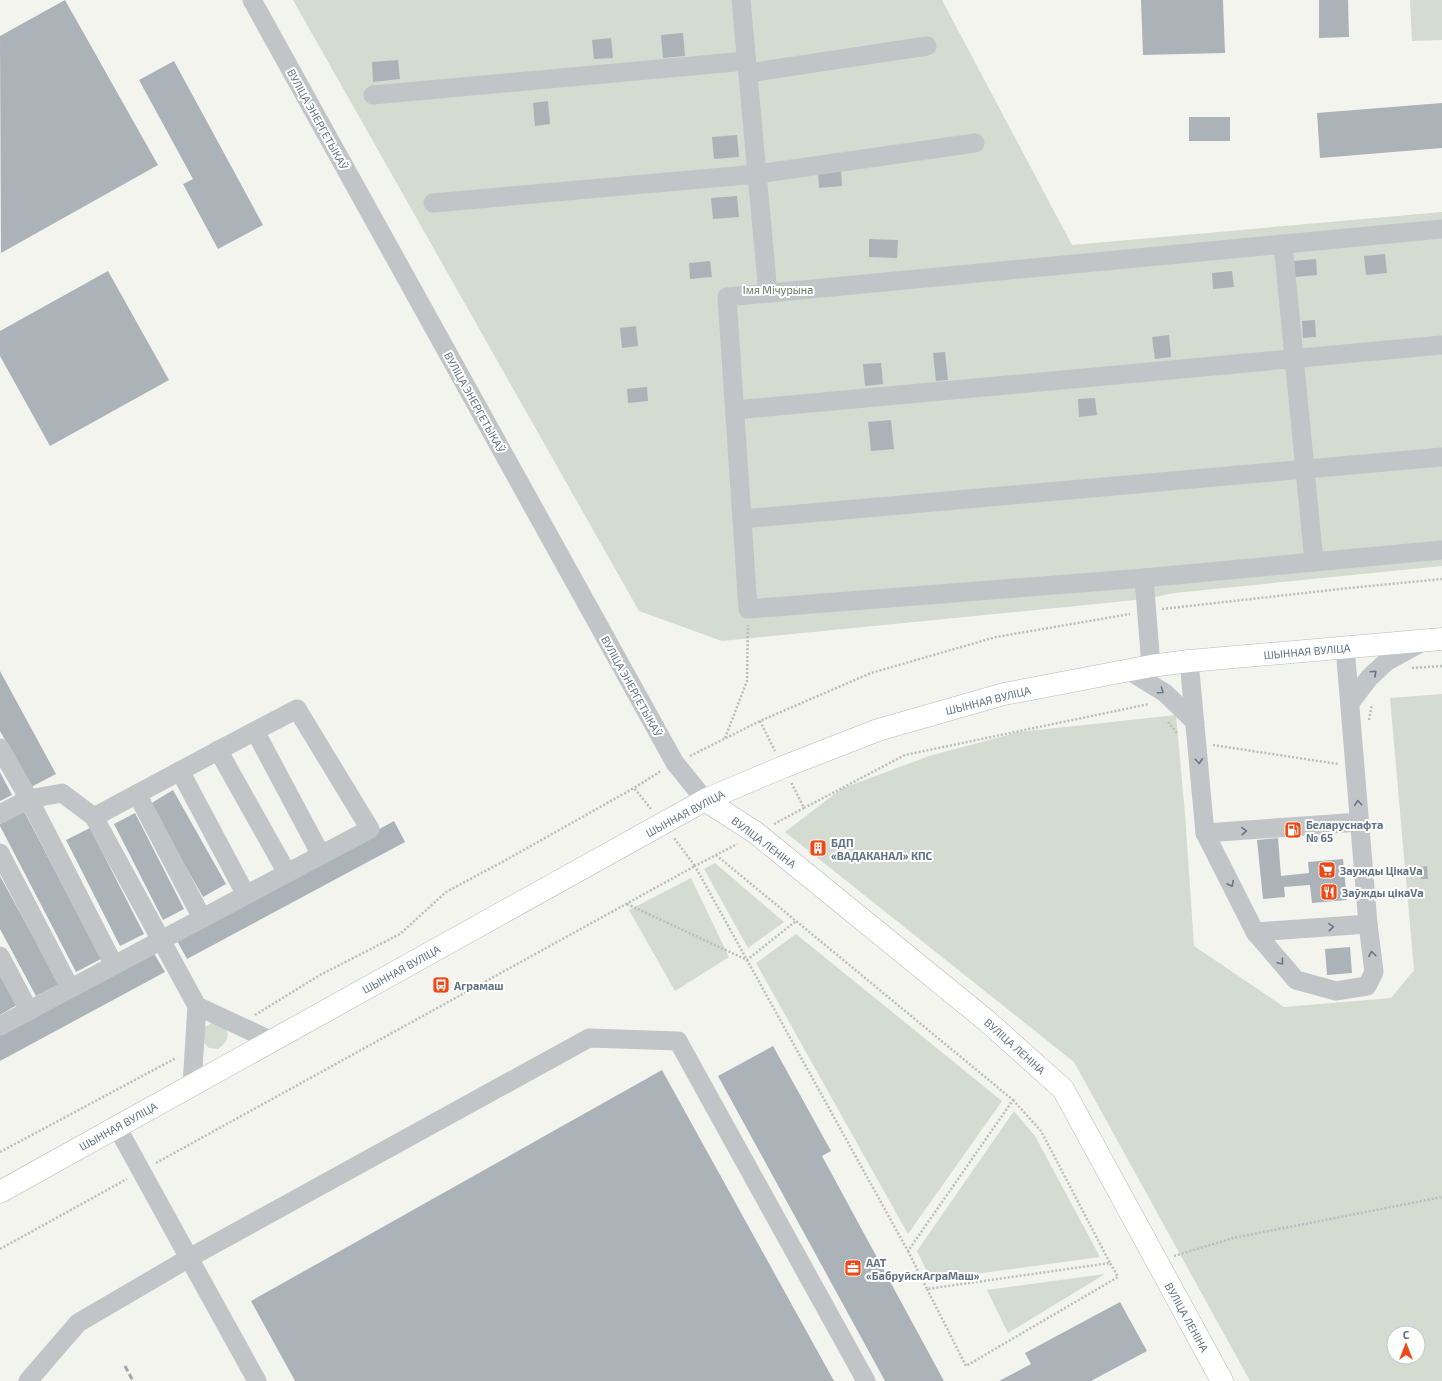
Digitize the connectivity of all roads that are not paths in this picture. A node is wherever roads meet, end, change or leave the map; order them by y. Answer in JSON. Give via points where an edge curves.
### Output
{"nodes":[{"id":1,"x":252,"y":0,"type":"edge"},
{"id":2,"x":741,"y":0,"type":"edge"},
{"id":3,"x":927,"y":46,"type":"dead end"},
{"id":4,"x":747,"y":67,"type":"junction"},
{"id":5,"x":373,"y":95,"type":"dead end"},
{"id":6,"x":975,"y":143,"type":"dead end"},
{"id":7,"x":757,"y":174,"type":"junction"},
{"id":8,"x":433,"y":203,"type":"dead end"},
{"id":9,"x":1442,"y":229,"type":"edge"},
{"id":10,"x":1283,"y":244,"type":"junction"},
{"id":11,"x":768,"y":293,"type":"junction"},
{"id":12,"x":1442,"y":345,"type":"edge"},
{"id":13,"x":1294,"y":358,"type":"junction"},
{"id":14,"x":735,"y":410,"type":"junction"},
{"id":15,"x":1442,"y":457,"type":"edge"},
{"id":16,"x":1305,"y":469,"type":"junction"},
{"id":17,"x":742,"y":519,"type":"junction"},
{"id":18,"x":1442,"y":550,"type":"edge"},
{"id":19,"x":1314,"y":562,"type":"junction"},
{"id":20,"x":1144,"y":578,"type":"junction"},
{"id":21,"x":1433,"y":640,"type":"edge"},
{"id":22,"x":1345,"y":647,"type":"junction"},
{"id":23,"x":1189,"y":661,"type":"junction"},
{"id":24,"x":1151,"y":666,"type":"junction"},
{"id":25,"x":1128,"y":670,"type":"junction"},
{"id":26,"x":1350,"y":703,"type":"junction"},
{"id":27,"x":1195,"y":722,"type":"junction"},
{"id":28,"x":255,"y":731,"type":"junction"},
{"id":29,"x":0,"y":748,"type":"edge"},
{"id":30,"x":218,"y":750,"type":"junction"},
{"id":31,"x":180,"y":770,"type":"junction"},
{"id":32,"x":138,"y":794,"type":"junction"},
{"id":33,"x":28,"y":799,"type":"junction"},
{"id":34,"x":705,"y":800,"type":"junction"},
{"id":35,"x":0,"y":814,"type":"edge"},
{"id":36,"x":94,"y":817,"type":"junction"},
{"id":37,"x":1360,"y":822,"type":"junction"},
{"id":38,"x":1205,"y":833,"type":"junction"},
{"id":39,"x":0,"y":853,"type":"edge"},
{"id":40,"x":321,"y":855,"type":"junction"},
{"id":41,"x":287,"y":873,"type":"junction"},
{"id":42,"x":246,"y":895,"type":"junction"},
{"id":43,"x":202,"y":918,"type":"junction"},
{"id":44,"x":1368,"y":924,"type":"junction"},
{"id":45,"x":1256,"y":932,"type":"junction"},
{"id":46,"x":160,"y":940,"type":"junction"},
{"id":47,"x":0,"y":956,"type":"edge"},
{"id":48,"x":114,"y":965,"type":"junction"},
{"id":49,"x":70,"y":988,"type":"junction"},
{"id":50,"x":197,"y":1006,"type":"junction"},
{"id":51,"x":28,"y":1011,"type":"junction"},
{"id":52,"x":0,"y":1026,"type":"edge"},
{"id":53,"x":272,"y":1041,"type":"junction"},
{"id":54,"x":192,"y":1085,"type":"junction"},
{"id":55,"x":117,"y":1127,"type":"junction"},
{"id":56,"x":0,"y":1192,"type":"edge"},
{"id":57,"x":189,"y":1258,"type":"junction"},
{"id":58,"x":28,"y":1381,"type":"edge"},
{"id":59,"x":257,"y":1381,"type":"edge"},
{"id":60,"x":866,"y":1381,"type":"edge"},
{"id":61,"x":1222,"y":1381,"type":"edge"}],
"edges":[{"from":1,"to":34,"type":"street","name":"ВУЛІЦА ЭНЕРГЕТЫКАЎ","via":[[675,763]]},
{"from":2,"to":4,"type":"street"},
{"from":3,"to":4,"type":"street"},
{"from":4,"to":5,"type":"street"},
{"from":4,"to":7,"type":"street"},
{"from":6,"to":7,"type":"street"},
{"from":7,"to":8,"type":"street"},
{"from":7,"to":11,"type":"street"},
{"from":9,"to":10,"type":"street"},
{"from":10,"to":11,"type":"street"},
{"from":10,"to":13,"type":"street"},
{"from":11,"to":14,"type":"street","via":[[727,297]]},
{"from":12,"to":13,"type":"street"},
{"from":13,"to":14,"type":"street"},
{"from":13,"to":16,"type":"street"},
{"from":14,"to":17,"type":"street"},
{"from":15,"to":16,"type":"street"},
{"from":16,"to":17,"type":"street"},
{"from":16,"to":19,"type":"street"},
{"from":17,"to":20,"type":"street","via":[[748,609]]},
{"from":18,"to":19,"type":"street"},
{"from":19,"to":20,"type":"street"},
{"from":20,"to":24,"type":"street"},
{"from":21,"to":22,"type":"main road","name":"ШЫННАЯ ВУЛІЦА"},
{"from":26,"to":21,"type":"street","one_way":true,"via":[[1369,678],[1386,662]]},
{"from":22,"to":23,"type":"main road","name":"ШЫННАЯ ВУЛІЦА"},
{"from":22,"to":26,"type":"street"},
{"from":23,"to":24,"type":"main road","name":"ШЫННАЯ ВУЛІЦА"},
{"from":23,"to":27,"type":"street"},
{"from":24,"to":25,"type":"main road","name":"ШЫННАЯ ВУЛІЦА"},
{"from":25,"to":27,"type":"street","one_way":true,"via":[[1165,693]]},
{"from":25,"to":34,"type":"main road","name":"ШЫННАЯ ВУЛІЦА","via":[[997,696],[878,730]]},
{"from":37,"to":26,"type":"street","one_way":true},
{"from":27,"to":38,"type":"street","one_way":true},
{"from":28,"to":30,"type":"street"},
{"from":28,"to":40,"type":"street"},
{"from":28,"to":40,"type":"street","via":[[296,709],[370,829]]},
{"from":29,"to":33,"type":"street"},
{"from":30,"to":31,"type":"street"},
{"from":30,"to":41,"type":"street"},
{"from":31,"to":32,"type":"street"},
{"from":31,"to":42,"type":"street"},
{"from":32,"to":36,"type":"street"},
{"from":32,"to":43,"type":"street"},
{"from":33,"to":35,"type":"street"},
{"from":33,"to":36,"type":"street","via":[[62,793]]},
{"from":33,"to":48,"type":"street"},
{"from":34,"to":53,"type":"main road","name":"ШЫННАЯ ВУЛІЦА"},
{"from":34,"to":61,"type":"main road","name":"ВУЛІЦА ЛЕНІНА","via":[[756,833],[987,1021],[1063,1089]]},
{"from":36,"to":46,"type":"street"},
{"from":38,"to":37,"type":"street","one_way":true},
{"from":37,"to":44,"type":"street"},
{"from":38,"to":45,"type":"street","one_way":true},
{"from":39,"to":49,"type":"street"},
{"from":40,"to":41,"type":"street"},
{"from":41,"to":42,"type":"street"},
{"from":42,"to":43,"type":"street"},
{"from":43,"to":46,"type":"street"},
{"from":45,"to":44,"type":"street","one_way":true},
{"from":45,"to":44,"type":"street","one_way":true,"via":[[1296,980],[1336,991],[1367,986],[1374,972]]},
{"from":46,"to":48,"type":"street"},
{"from":46,"to":50,"type":"street"},
{"from":47,"to":51,"type":"street"},
{"from":48,"to":49,"type":"street"},
{"from":49,"to":51,"type":"street"},
{"from":50,"to":53,"type":"street"},
{"from":50,"to":54,"type":"street"},
{"from":51,"to":52,"type":"street"},
{"from":53,"to":54,"type":"main road","name":"ШЫННАЯ ВУЛІЦА"},
{"from":54,"to":55,"type":"main road","name":"ШЫННАЯ ВУЛІЦА"},
{"from":55,"to":56,"type":"main road","name":"ШЫННАЯ ВУЛІЦА"},
{"from":55,"to":57,"type":"street"},
{"from":57,"to":58,"type":"street","via":[[78,1323]]},
{"from":57,"to":59,"type":"street"},
{"from":57,"to":60,"type":"street","via":[[589,1038],[678,1041]]}]}
